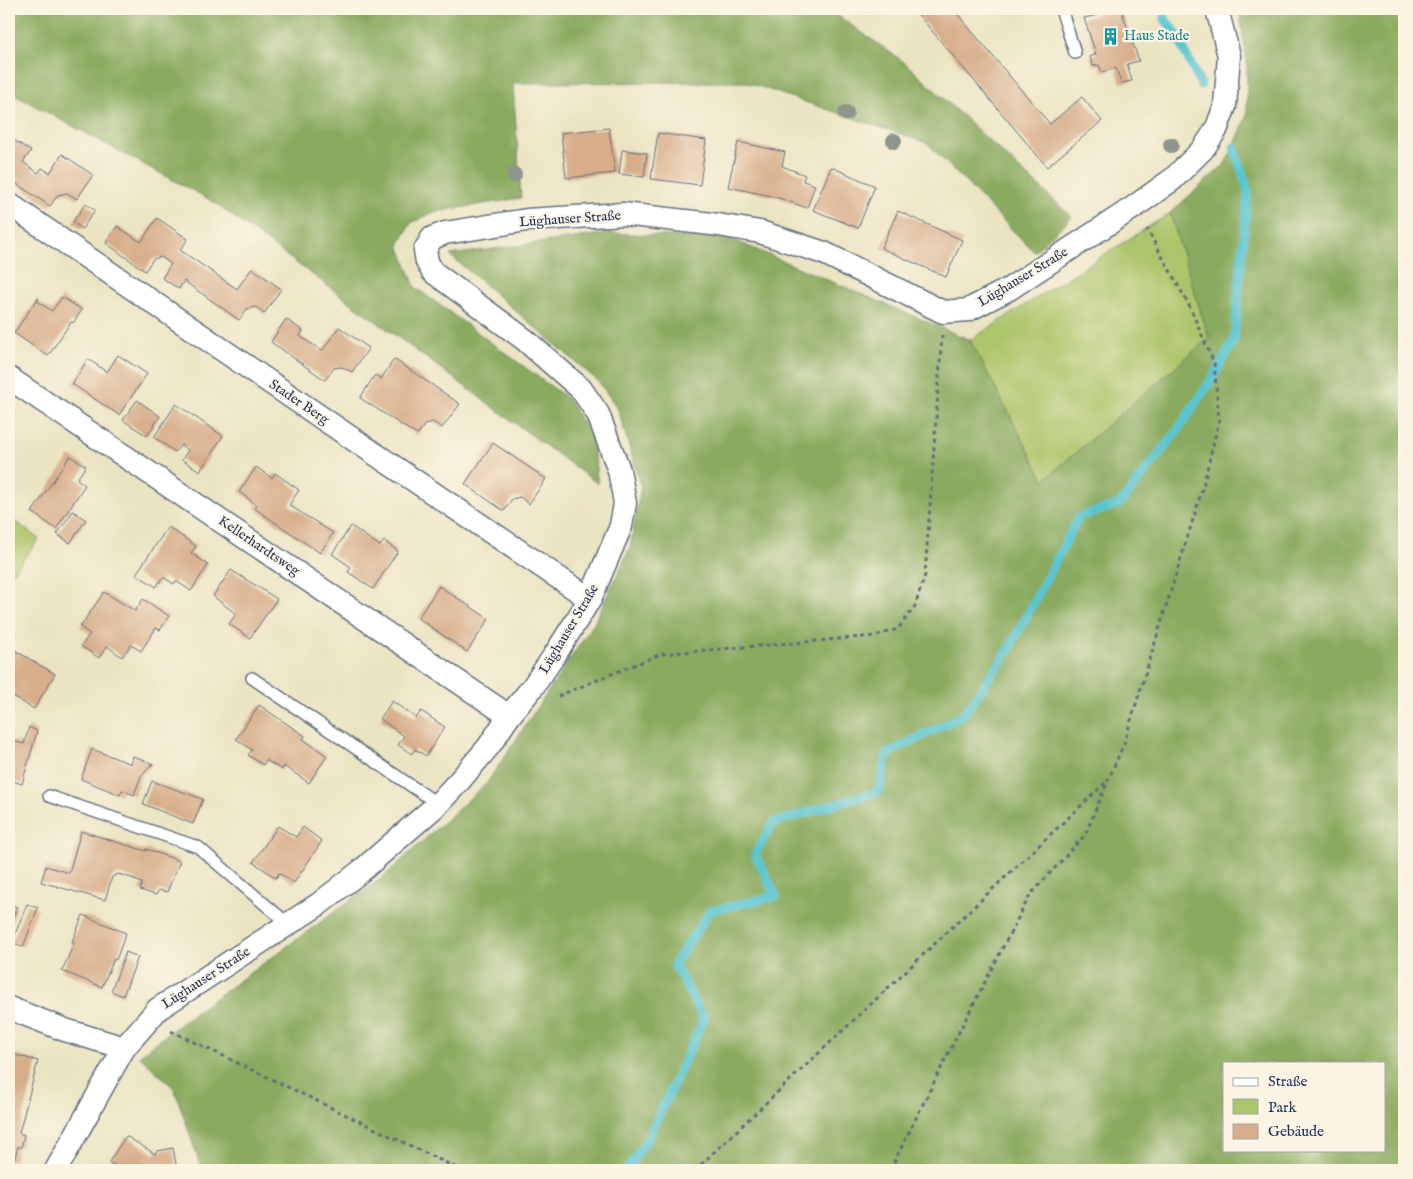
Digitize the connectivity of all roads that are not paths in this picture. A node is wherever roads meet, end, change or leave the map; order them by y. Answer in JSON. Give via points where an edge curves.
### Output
{"nodes":[{"id":1,"x":1060,"y":9,"type":"edge"},
{"id":2,"x":1218,"y":9,"type":"edge"},
{"id":3,"x":1075,"y":53,"type":"dead end"},
{"id":4,"x":9,"y":204,"type":"edge"},
{"id":5,"x":9,"y":378,"type":"edge"},
{"id":6,"x":590,"y":599,"type":"junction"},
{"id":7,"x":252,"y":678,"type":"dead end"},
{"id":8,"x":509,"y":716,"type":"junction"},
{"id":9,"x":49,"y":796,"type":"dead end"},
{"id":10,"x":438,"y":804,"type":"junction"},
{"id":11,"x":288,"y":924,"type":"junction"},
{"id":12,"x":9,"y":1008,"type":"edge"},
{"id":13,"x":124,"y":1048,"type":"junction"},
{"id":14,"x":56,"y":1170,"type":"edge"}],
"edges":[{"from":1,"to":3,"type":"lane"},
{"from":2,"to":6,"type":"street","name":"Lüghauser Straße","via":[[1229,56],[1225,106],[1216,130],[1203,149],[1172,179],[1134,207],[1010,289],[968,310],[943,312],[824,254],[760,232],[712,224],[623,214],[527,220],[432,238],[425,250],[433,272],[524,339],[582,388],[598,414],[619,470],[625,503],[621,526]]},
{"from":4,"to":6,"type":"street","name":"Stader Berg"},
{"from":5,"to":8,"type":"street","name":"Kellerhardtsweg"},
{"from":6,"to":8,"type":"street","name":"Lüghauser Straße","via":[[532,688]]},
{"from":7,"to":10,"type":"lane"},
{"from":8,"to":10,"type":"street","name":"Lüghauser Straße","via":[[489,746]]},
{"from":9,"to":11,"type":"lane","via":[[198,847]]},
{"from":10,"to":11,"type":"street","name":"Lüghauser Straße","via":[[319,904]]},
{"from":11,"to":13,"type":"street","name":"Lüghauser Straße","via":[[158,1009]]},
{"from":12,"to":13,"type":"street"},
{"from":13,"to":14,"type":"street","name":"Lüghauser Straße"}]}
